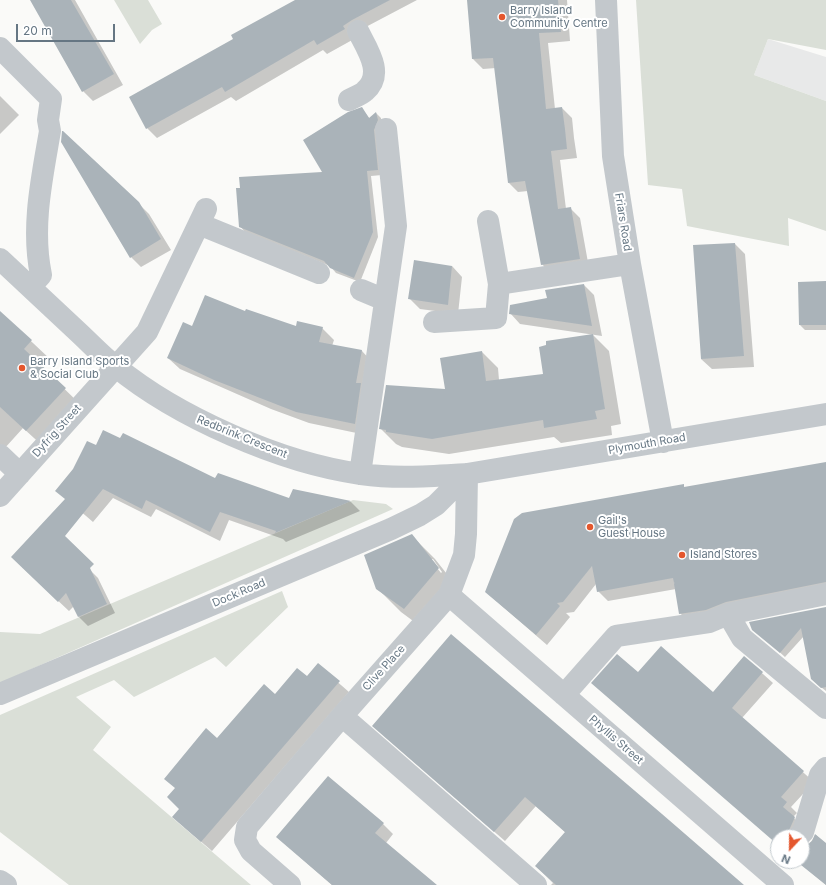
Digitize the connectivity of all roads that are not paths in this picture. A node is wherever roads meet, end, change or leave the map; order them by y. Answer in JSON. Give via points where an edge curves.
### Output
{"nodes":[{"id":1,"x":606,"y":0,"type":"edge"},
{"id":2,"x":358,"y":31,"type":"dead end"},
{"id":3,"x":0,"y":48,"type":"edge"},
{"id":4,"x":349,"y":100,"type":"dead end"},
{"id":5,"x":386,"y":129,"type":"dead end"},
{"id":6,"x":488,"y":221,"type":"dead end"},
{"id":7,"x":0,"y":259,"type":"edge"},
{"id":8,"x":630,"y":264,"type":"junction"},
{"id":9,"x":319,"y":273,"type":"dead end"},
{"id":10,"x":499,"y":284,"type":"junction"},
{"id":11,"x":30,"y":287,"type":"junction"},
{"id":12,"x":361,"y":290,"type":"dead end"},
{"id":13,"x":385,"y":300,"type":"junction"},
{"id":14,"x":434,"y":322,"type":"dead end"},
{"id":15,"x":115,"y":366,"type":"junction"},
{"id":16,"x":826,"y":414,"type":"edge"},
{"id":17,"x":663,"y":442,"type":"junction"},
{"id":18,"x":0,"y":455,"type":"edge"},
{"id":19,"x":20,"y":474,"type":"junction"},
{"id":20,"x":360,"y":474,"type":"junction"},
{"id":21,"x":467,"y":474,"type":"junction"},
{"id":22,"x":0,"y":496,"type":"edge"},
{"id":23,"x":826,"y":594,"type":"edge"},
{"id":24,"x":449,"y":595,"type":"junction"},
{"id":25,"x":728,"y":614,"type":"junction"},
{"id":26,"x":0,"y":694,"type":"edge"},
{"id":27,"x":564,"y":695,"type":"junction"},
{"id":28,"x":826,"y":708,"type":"edge"},
{"id":29,"x":342,"y":716,"type":"junction"},
{"id":30,"x":826,"y":768,"type":"edge"},
{"id":31,"x":804,"y":829,"type":"edge"},
{"id":32,"x":776,"y":872,"type":"edge"},
{"id":33,"x":0,"y":881,"type":"edge"},
{"id":34,"x":6,"y":885,"type":"edge"},
{"id":35,"x":290,"y":885,"type":"edge"},
{"id":36,"x":536,"y":885,"type":"edge"}],
"edges":[{"from":1,"to":8,"type":"street","name":"Friars Road","via":[[613,156]]},
{"from":2,"to":4,"type":"street","via":[[374,63],[374,74],[371,85],[365,92]]},
{"from":3,"to":11,"type":"street","via":[[51,99],[48,120],[50,131],[36,235],[40,275]]},
{"from":5,"to":13,"type":"street","via":[[396,226]]},
{"from":6,"to":10,"type":"street"},
{"from":7,"to":11,"type":"street","name":"Redbrink Crescent"},
{"from":8,"to":10,"type":"street"},
{"from":8,"to":17,"type":"street","name":"Friars Road"},
{"from":9,"to":15,"type":"street","name":"Dyfrig Street","via":[[202,216],[147,332]]},
{"from":10,"to":14,"type":"street","via":[[496,318]]},
{"from":11,"to":15,"type":"street","name":"Redbrink Crescent"},
{"from":12,"to":13,"type":"street"},
{"from":13,"to":20,"type":"street"},
{"from":15,"to":19,"type":"street","name":"Dyfrig Street"},
{"from":15,"to":20,"type":"street","name":"Redbrink Crescent","via":[[164,401],[223,432],[288,456]]},
{"from":16,"to":17,"type":"street","name":"Plymouth Road"},
{"from":17,"to":21,"type":"street","name":"Plymouth Road"},
{"from":18,"to":19,"type":"street"},
{"from":19,"to":22,"type":"street","name":"Dyfrig Street"},
{"from":20,"to":21,"type":"street","name":"Redbrink Crescent","via":[[413,477]]},
{"from":21,"to":24,"type":"street","name":"Clive Place","via":[[464,555]]},
{"from":21,"to":26,"type":"street","name":"Dock Road","via":[[436,505],[413,519]]},
{"from":23,"to":25,"type":"street"},
{"from":24,"to":27,"type":"street","name":"Phyllis Street"},
{"from":24,"to":29,"type":"street","name":"Clive Place"},
{"from":25,"to":27,"type":"street","via":[[709,622],[616,636]]},
{"from":25,"to":28,"type":"street","via":[[742,638]]},
{"from":27,"to":32,"type":"street","name":"Phyllis Street"},
{"from":29,"to":35,"type":"street","name":"Clive Place","via":[[247,826],[245,840],[251,851]]},
{"from":29,"to":36,"type":"street"},
{"from":30,"to":31,"type":"street","via":[[820,775]]},
{"from":33,"to":34,"type":"street"}]}
